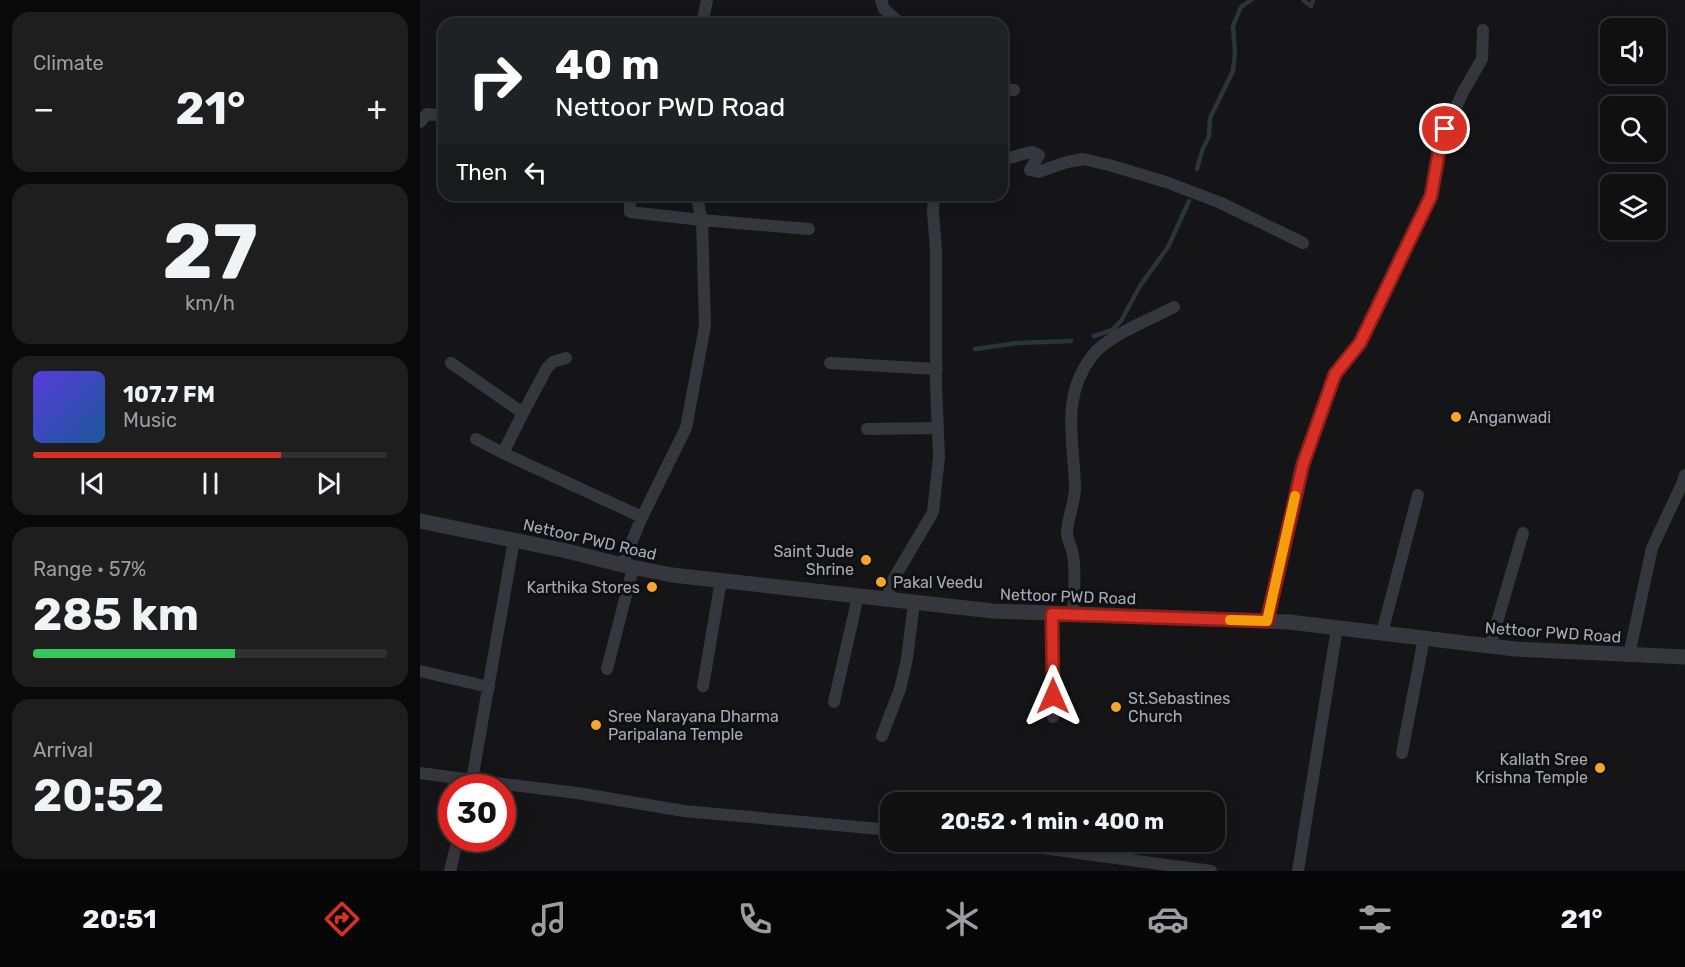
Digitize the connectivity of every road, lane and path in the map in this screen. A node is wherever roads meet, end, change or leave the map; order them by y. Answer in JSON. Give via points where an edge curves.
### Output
{"nodes":[{"id":1,"x":707,"y":0,"type":"edge"},
{"id":2,"x":881,"y":0,"type":"edge"},
{"id":3,"x":703,"y":18,"type":"edge"},
{"id":4,"x":894,"y":18,"type":"edge"},
{"id":5,"x":1483,"y":30,"type":"dead end"},
{"id":6,"x":438,"y":115,"type":"edge"},
{"id":7,"x":420,"y":122,"type":"edge"},
{"id":8,"x":1008,"y":158,"type":"edge"},
{"id":9,"x":630,"y":201,"type":"edge"},
{"id":10,"x":697,"y":201,"type":"edge"},
{"id":11,"x":934,"y":201,"type":"edge"},
{"id":12,"x":702,"y":220,"type":"junction"},
{"id":13,"x":809,"y":229,"type":"dead end"},
{"id":14,"x":1303,"y":243,"type":"dead end"},
{"id":15,"x":1174,"y":307,"type":"dead end"},
{"id":16,"x":566,"y":358,"type":"dead end"},
{"id":17,"x":451,"y":363,"type":"dead end"},
{"id":18,"x":830,"y":363,"type":"dead end"},
{"id":19,"x":937,"y":369,"type":"junction"},
{"id":20,"x":523,"y":413,"type":"junction"},
{"id":21,"x":938,"y":428,"type":"junction"},
{"id":22,"x":867,"y":429,"type":"dead end"},
{"id":23,"x":476,"y":439,"type":"dead end"},
{"id":24,"x":503,"y":453,"type":"junction"},
{"id":25,"x":1685,"y":475,"type":"edge"},
{"id":26,"x":1418,"y":495,"type":"dead end"},
{"id":27,"x":642,"y":517,"type":"junction"},
{"id":28,"x":420,"y":521,"type":"edge"},
{"id":29,"x":1523,"y":533,"type":"dead end"},
{"id":30,"x":514,"y":540,"type":"junction"},
{"id":31,"x":627,"y":566,"type":"junction"},
{"id":32,"x":721,"y":580,"type":"junction"},
{"id":33,"x":858,"y":596,"type":"junction"},
{"id":34,"x":888,"y":599,"type":"junction"},
{"id":35,"x":914,"y":602,"type":"junction"},
{"id":36,"x":1052,"y":614,"type":"junction"},
{"id":37,"x":1073,"y":614,"type":"junction"},
{"id":38,"x":1267,"y":621,"type":"junction"},
{"id":39,"x":1337,"y":628,"type":"junction"},
{"id":40,"x":1382,"y":633,"type":"junction"},
{"id":41,"x":1424,"y":638,"type":"junction"},
{"id":42,"x":1490,"y":646,"type":"junction"},
{"id":43,"x":1629,"y":655,"type":"junction"},
{"id":44,"x":1685,"y":657,"type":"edge"},
{"id":45,"x":607,"y":669,"type":"dead end"},
{"id":46,"x":420,"y":671,"type":"edge"},
{"id":47,"x":703,"y":686,"type":"dead end"},
{"id":48,"x":489,"y":687,"type":"junction"},
{"id":49,"x":834,"y":702,"type":"dead end"},
{"id":50,"x":1053,"y":717,"type":"dead end"},
{"id":51,"x":882,"y":736,"type":"dead end"},
{"id":52,"x":1402,"y":753,"type":"dead end"},
{"id":53,"x":420,"y":773,"type":"edge"},
{"id":54,"x":473,"y":774,"type":"edge"},
{"id":55,"x":438,"y":777,"type":"edge"},
{"id":56,"x":516,"y":788,"type":"edge"},
{"id":57,"x":880,"y":829,"type":"edge"},
{"id":58,"x":455,"y":852,"type":"edge"},
{"id":59,"x":1071,"y":852,"type":"edge"},
{"id":60,"x":450,"y":871,"type":"edge"},
{"id":61,"x":1211,"y":871,"type":"edge"},
{"id":62,"x":1299,"y":871,"type":"edge"}],
"edges":[{"from":1,"to":3,"type":"street"},
{"from":2,"to":4,"type":"street"},
{"from":5,"to":38,"type":"street","via":[[1482,59],[1443,134],[1431,196],[1360,343],[1335,374],[1303,464]]},
{"from":6,"to":7,"type":"street","via":[[427,114]]},
{"from":8,"to":14,"type":"street","via":[[1032,152],[1039,155],[1030,170],[1038,172],[1083,159],[1109,165],[1221,203]]},
{"from":9,"to":12,"type":"street","via":[[630,212]]},
{"from":10,"to":12,"type":"street"},
{"from":11,"to":19,"type":"street"},
{"from":12,"to":13,"type":"street"},
{"from":12,"to":27,"type":"street","via":[[705,326],[686,428]]},
{"from":15,"to":37,"type":"street","via":[[1115,336],[1093,354],[1075,386],[1071,419],[1075,489],[1067,533],[1073,553]]},
{"from":16,"to":20,"type":"street","via":[[547,368]]},
{"from":17,"to":20,"type":"street"},
{"from":18,"to":19,"type":"street"},
{"from":19,"to":21,"type":"street"},
{"from":20,"to":24,"type":"street"},
{"from":21,"to":22,"type":"street"},
{"from":21,"to":34,"type":"street","via":[[933,512],[890,585]]},
{"from":23,"to":24,"type":"street"},
{"from":24,"to":27,"type":"street"},
{"from":25,"to":43,"type":"street","via":[[1652,548]]},
{"from":26,"to":40,"type":"street"},
{"from":27,"to":31,"type":"street"},
{"from":28,"to":30,"type":"street","name":"Nettoor PWD Road"},
{"from":29,"to":42,"type":"street"},
{"from":30,"to":31,"type":"street","name":"Nettoor PWD Road"},
{"from":30,"to":48,"type":"street"},
{"from":31,"to":32,"type":"street","name":"Nettoor PWD Road","via":[[672,576]]},
{"from":31,"to":45,"type":"street"},
{"from":32,"to":33,"type":"street","name":"Nettoor PWD Road"},
{"from":32,"to":47,"type":"street"},
{"from":33,"to":34,"type":"street","name":"Nettoor PWD Road"},
{"from":33,"to":49,"type":"street"},
{"from":34,"to":35,"type":"street","name":"Nettoor PWD Road"},
{"from":35,"to":36,"type":"street","name":"Nettoor PWD Road"},
{"from":35,"to":51,"type":"street","via":[[900,689]]},
{"from":36,"to":37,"type":"street","name":"Nettoor PWD Road"},
{"from":36,"to":50,"type":"street"},
{"from":37,"to":38,"type":"street","name":"Nettoor PWD Road"},
{"from":38,"to":39,"type":"street","name":"Nettoor PWD Road"},
{"from":39,"to":40,"type":"street","name":"Nettoor PWD Road"},
{"from":39,"to":62,"type":"street"},
{"from":40,"to":41,"type":"street","name":"Nettoor PWD Road"},
{"from":41,"to":42,"type":"street","name":"Nettoor PWD Road"},
{"from":41,"to":52,"type":"street"},
{"from":42,"to":43,"type":"street","name":"Nettoor PWD Road"},
{"from":43,"to":44,"type":"street","name":"Nettoor PWD Road"},
{"from":46,"to":48,"type":"street"},
{"from":48,"to":54,"type":"street"},
{"from":53,"to":55,"type":"street"},
{"from":56,"to":57,"type":"street","via":[[576,793],[684,811]]},
{"from":58,"to":60,"type":"street"},
{"from":59,"to":61,"type":"street"}]}
